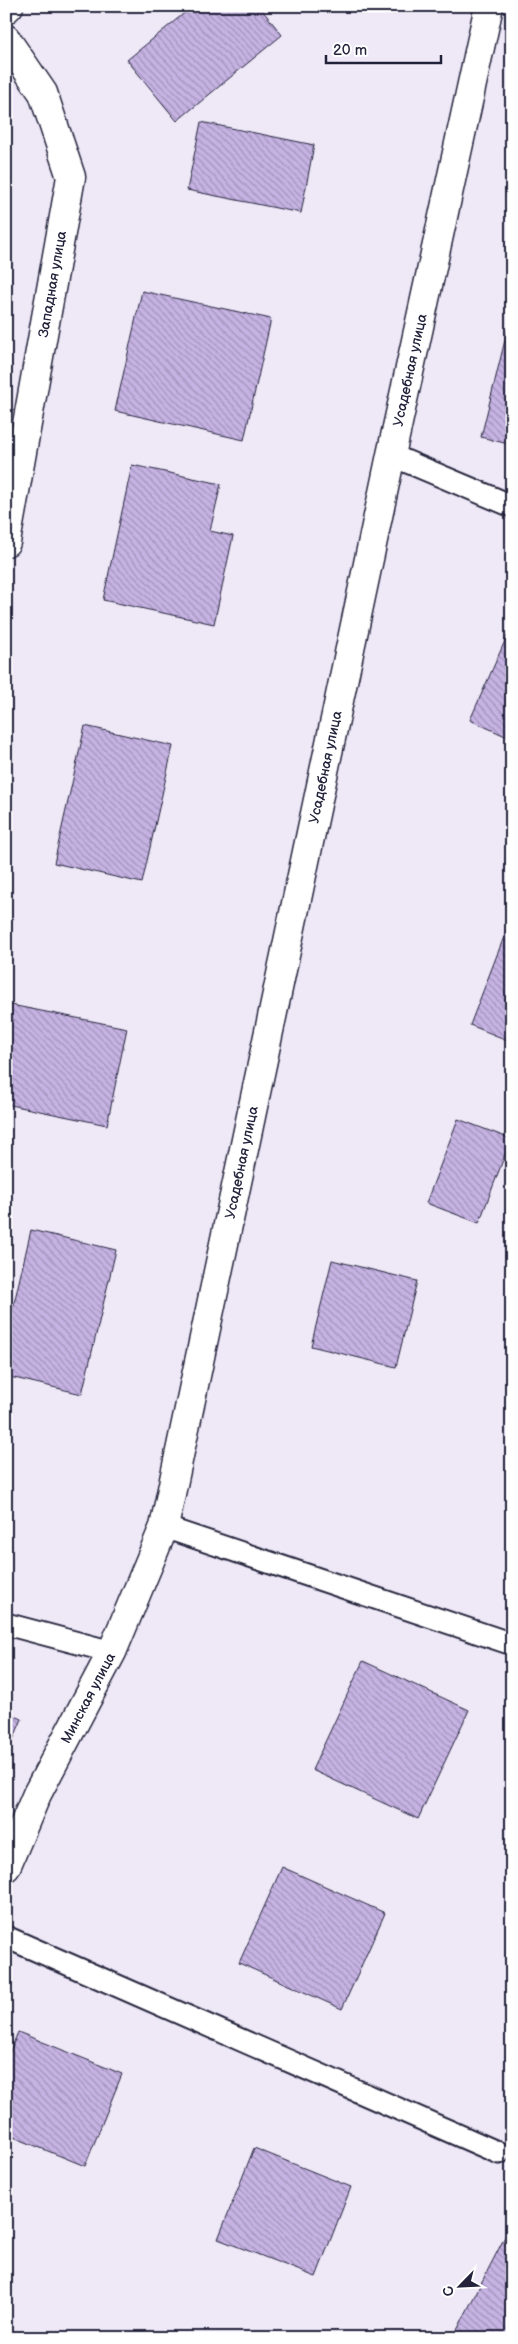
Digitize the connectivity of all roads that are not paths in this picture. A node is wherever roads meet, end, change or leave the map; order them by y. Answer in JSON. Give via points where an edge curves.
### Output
{"nodes":[{"id":1,"x":9,"y":6,"type":"edge"},
{"id":2,"x":490,"y":6,"type":"edge"},
{"id":3,"x":6,"y":9,"type":"edge"},
{"id":4,"x":6,"y":39,"type":"edge"},
{"id":5,"x":391,"y":455,"type":"junction"},
{"id":6,"x":512,"y":506,"type":"edge"},
{"id":7,"x":6,"y":542,"type":"edge"},
{"id":8,"x":164,"y":1527,"type":"junction"},
{"id":9,"x":6,"y":1624,"type":"edge"},
{"id":10,"x":512,"y":1644,"type":"edge"},
{"id":11,"x":112,"y":1652,"type":"junction"},
{"id":12,"x":6,"y":1867,"type":"edge"},
{"id":13,"x":6,"y":1937,"type":"edge"},
{"id":14,"x":499,"y":2152,"type":"dead end"}],
"edges":[{"from":1,"to":3,"type":"street"},
{"from":2,"to":5,"type":"street","name":"Усадебная улица"},
{"from":4,"to":7,"type":"street","name":"Западная улица","via":[[44,93],[71,177]]},
{"from":5,"to":6,"type":"lane"},
{"from":5,"to":8,"type":"street","name":"Усадебная улица"},
{"from":8,"to":10,"type":"lane"},
{"from":8,"to":11,"type":"street","name":"Минская улица"},
{"from":9,"to":11,"type":"lane"},
{"from":11,"to":12,"type":"street","name":"Минская улица","via":[[37,1794]]},
{"from":13,"to":14,"type":"lane"}]}
